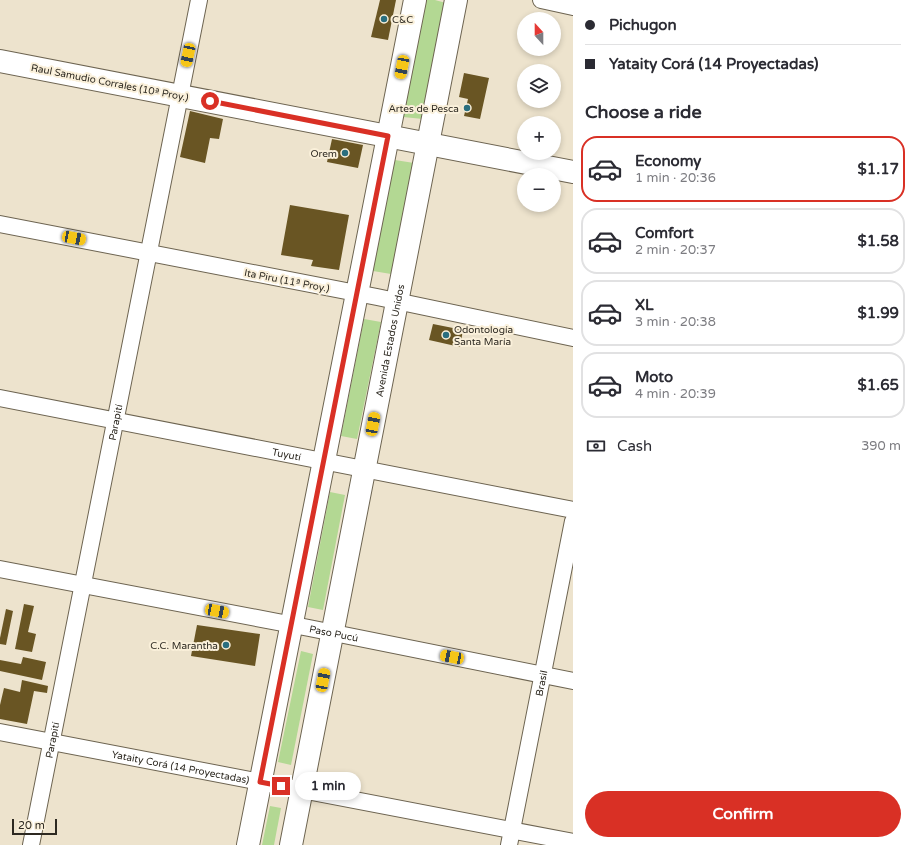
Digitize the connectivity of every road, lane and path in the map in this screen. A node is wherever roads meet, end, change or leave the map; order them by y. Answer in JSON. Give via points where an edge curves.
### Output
{"nodes":[{"id":1,"x":199,"y":0,"type":"edge"},
{"id":2,"x":415,"y":0,"type":"edge"},
{"id":3,"x":456,"y":0,"type":"edge"},
{"id":4,"x":541,"y":0,"type":"edge"},
{"id":5,"x":573,"y":7,"type":"edge"},
{"id":6,"x":0,"y":61,"type":"edge"},
{"id":7,"x":180,"y":96,"type":"junction"},
{"id":8,"x":388,"y":136,"type":"junction"},
{"id":9,"x":428,"y":144,"type":"junction"},
{"id":10,"x":573,"y":172,"type":"edge"},
{"id":11,"x":0,"y":224,"type":"edge"},
{"id":12,"x":149,"y":253,"type":"junction"},
{"id":13,"x":357,"y":294,"type":"junction"},
{"id":14,"x":397,"y":302,"type":"junction"},
{"id":15,"x":573,"y":338,"type":"edge"},
{"id":16,"x":0,"y":398,"type":"edge"},
{"id":17,"x":116,"y":420,"type":"junction"},
{"id":18,"x":324,"y":461,"type":"junction"},
{"id":19,"x":364,"y":470,"type":"junction"},
{"id":20,"x":573,"y":510,"type":"edge"},
{"id":21,"x":573,"y":521,"type":"edge"},
{"id":22,"x":0,"y":569,"type":"edge"},
{"id":23,"x":83,"y":585,"type":"junction"},
{"id":24,"x":291,"y":625,"type":"junction"},
{"id":25,"x":332,"y":633,"type":"junction"},
{"id":26,"x":542,"y":675,"type":"junction"},
{"id":27,"x":573,"y":681,"type":"edge"},
{"id":28,"x":0,"y":732,"type":"edge"},
{"id":29,"x":52,"y":742,"type":"junction"},
{"id":30,"x":260,"y":782,"type":"junction"},
{"id":31,"x":301,"y":790,"type":"junction"},
{"id":32,"x":510,"y":838,"type":"edge"},
{"id":33,"x":573,"y":842,"type":"edge"},
{"id":34,"x":31,"y":845,"type":"edge"},
{"id":35,"x":248,"y":845,"type":"edge"},
{"id":36,"x":291,"y":845,"type":"edge"}],
"edges":[{"from":1,"to":7,"type":"street","name":"Parapití"},
{"from":2,"to":8,"type":"main road"},
{"from":3,"to":9,"type":"main road","name":"Avenida Estados Unidos"},
{"from":4,"to":5,"type":"street"},
{"from":6,"to":7,"type":"main road","name":"Raul Samudio Corrales (10ª Proy.)"},
{"from":7,"to":8,"type":"main road","name":"Raul Samudio Corrales (10ª Proy.)"},
{"from":7,"to":12,"type":"street","name":"Parapití"},
{"from":8,"to":9,"type":"main road","name":"Raul Samudio Corrales (10ª Proy.)"},
{"from":8,"to":13,"type":"main road"},
{"from":9,"to":10,"type":"main road","name":"Raul Samudio Corrales (10ª Proy.)"},
{"from":9,"to":14,"type":"main road","name":"Avenida Estados Unidos"},
{"from":11,"to":12,"type":"street","name":"Ita Piru (11ª Proy.)"},
{"from":12,"to":13,"type":"street","name":"Ita Piru (11ª Proy.)"},
{"from":12,"to":17,"type":"street","name":"Parapití"},
{"from":13,"to":14,"type":"street","name":"Ita Piru (11ª Proy.)"},
{"from":13,"to":18,"type":"main road"},
{"from":14,"to":15,"type":"street","name":"Ita Piru (11ª Proy.)"},
{"from":14,"to":19,"type":"main road","name":"Avenida Estados Unidos"},
{"from":16,"to":17,"type":"street","name":"Tuyutí"},
{"from":17,"to":18,"type":"street","name":"Tuyutí"},
{"from":17,"to":23,"type":"street","name":"Parapití"},
{"from":18,"to":19,"type":"street","name":"Tuyutí"},
{"from":18,"to":24,"type":"main road"},
{"from":19,"to":20,"type":"street","name":"Tuyutí"},
{"from":19,"to":25,"type":"main road","name":"Avenida Estados Unidos"},
{"from":21,"to":26,"type":"street","name":"Brasil"},
{"from":22,"to":23,"type":"street","name":"Paso Pucú"},
{"from":23,"to":24,"type":"street","name":"Paso Pucú"},
{"from":23,"to":29,"type":"street","name":"Parapití"},
{"from":24,"to":25,"type":"street","name":"Paso Pucú"},
{"from":24,"to":30,"type":"main road"},
{"from":25,"to":26,"type":"street","name":"Paso Pucú"},
{"from":25,"to":31,"type":"main road","name":"Avenida Estados Unidos"},
{"from":26,"to":27,"type":"street","name":"Paso Pucú"},
{"from":26,"to":32,"type":"street","name":"Brasil"},
{"from":28,"to":29,"type":"street","name":"Yataity Corá (14 Proyectadas)"},
{"from":29,"to":30,"type":"street","name":"Yataity Corá (14 Proyectadas)"},
{"from":29,"to":34,"type":"street","name":"Parapití"},
{"from":30,"to":31,"type":"street","name":"Yataity Corá (14 Proyectadas)"},
{"from":30,"to":35,"type":"main road"},
{"from":31,"to":32,"type":"street","name":"Yataity Corá (14 Proyectadas)"},
{"from":31,"to":36,"type":"main road","name":"Avenida Estados Unidos"},
{"from":32,"to":33,"type":"street","name":"Yataity Corá (14 Proyectadas)"}]}
